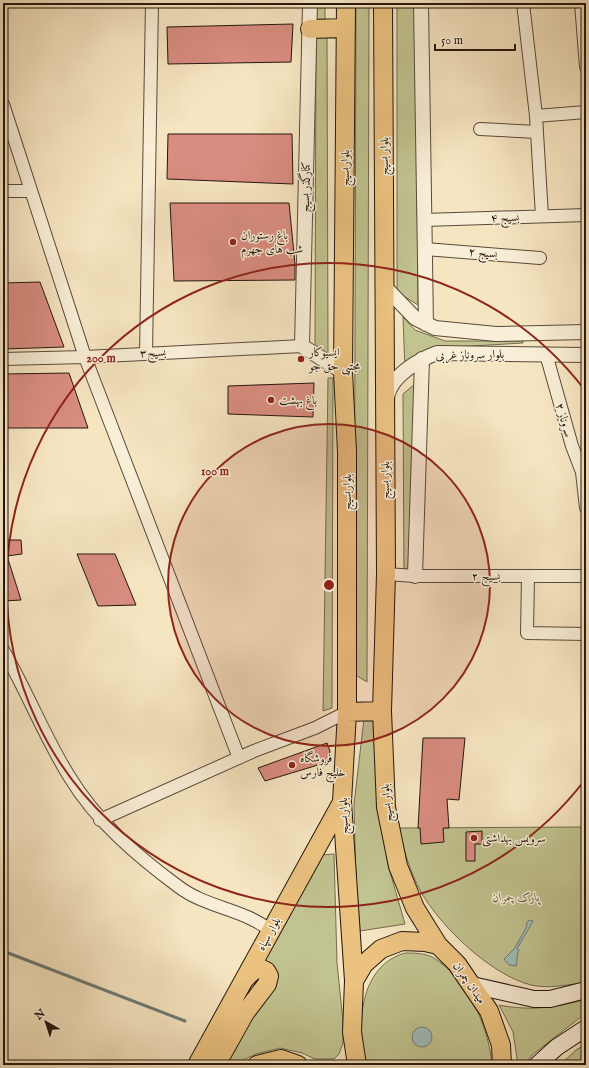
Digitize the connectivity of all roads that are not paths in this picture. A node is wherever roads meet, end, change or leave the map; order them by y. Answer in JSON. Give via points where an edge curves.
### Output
{"nodes":[{"id":1,"x":152,"y":3,"type":"edge"},
{"id":2,"x":310,"y":3,"type":"edge"},
{"id":3,"x":346,"y":3,"type":"edge"},
{"id":4,"x":383,"y":3,"type":"edge"},
{"id":5,"x":421,"y":3,"type":"edge"},
{"id":6,"x":523,"y":3,"type":"edge"},
{"id":7,"x":581,"y":3,"type":"edge"},
{"id":8,"x":346,"y":28,"type":"junction"},
{"id":9,"x":310,"y":29,"type":"junction"},
{"id":10,"x":586,"y":67,"type":"edge"},
{"id":11,"x":3,"y":104,"type":"edge"},
{"id":12,"x":586,"y":112,"type":"edge"},
{"id":13,"x":536,"y":116,"type":"junction"},
{"id":14,"x":480,"y":129,"type":"dead end"},
{"id":15,"x":537,"y":132,"type":"junction"},
{"id":16,"x":3,"y":191,"type":"edge"},
{"id":17,"x":30,"y":191,"type":"junction"},
{"id":18,"x":586,"y":215,"type":"edge"},
{"id":19,"x":542,"y":216,"type":"junction"},
{"id":20,"x":424,"y":220,"type":"junction"},
{"id":21,"x":425,"y":249,"type":"junction"},
{"id":22,"x":540,"y":258,"type":"dead end"},
{"id":23,"x":384,"y":286,"type":"junction"},
{"id":24,"x":426,"y":324,"type":"junction"},
{"id":25,"x":545,"y":332,"type":"junction"},
{"id":26,"x":586,"y":332,"type":"edge"},
{"id":27,"x":302,"y":346,"type":"junction"},
{"id":28,"x":146,"y":353,"type":"junction"},
{"id":29,"x":546,"y":354,"type":"junction"},
{"id":30,"x":586,"y":354,"type":"edge"},
{"id":31,"x":85,"y":358,"type":"junction"},
{"id":32,"x":3,"y":359,"type":"edge"},
{"id":33,"x":422,"y":359,"type":"junction"},
{"id":34,"x":343,"y":372,"type":"junction"},
{"id":35,"x":384,"y":410,"type":"junction"},
{"id":36,"x":586,"y":508,"type":"edge"},
{"id":37,"x":386,"y":574,"type":"junction"},
{"id":38,"x":416,"y":576,"type":"junction"},
{"id":39,"x":528,"y":576,"type":"junction"},
{"id":40,"x":586,"y":576,"type":"edge"},
{"id":41,"x":586,"y":634,"type":"edge"},
{"id":42,"x":3,"y":650,"type":"edge"},
{"id":43,"x":382,"y":711,"type":"junction"},
{"id":44,"x":347,"y":712,"type":"junction"},
{"id":45,"x":239,"y":758,"type":"junction"},
{"id":46,"x":342,"y":802,"type":"junction"},
{"id":47,"x":100,"y":820,"type":"junction"},
{"id":48,"x":271,"y":931,"type":"junction"},
{"id":49,"x":438,"y":945,"type":"junction"},
{"id":50,"x":243,"y":981,"type":"junction"},
{"id":51,"x":354,"y":981,"type":"junction"},
{"id":52,"x":472,"y":985,"type":"junction"},
{"id":53,"x":586,"y":990,"type":"edge"},
{"id":54,"x":586,"y":1028,"type":"edge"},
{"id":55,"x":197,"y":1065,"type":"edge"},
{"id":56,"x":216,"y":1065,"type":"edge"},
{"id":57,"x":257,"y":1065,"type":"edge"},
{"id":58,"x":298,"y":1065,"type":"edge"},
{"id":59,"x":357,"y":1065,"type":"edge"},
{"id":60,"x":502,"y":1065,"type":"edge"},
{"id":61,"x":537,"y":1065,"type":"edge"}],
"edges":[{"from":1,"to":28,"type":"street"},
{"from":2,"to":9,"type":"street","name":"کنارگذر بسیج"},
{"from":3,"to":8,"type":"main road","name":"بلواربسیج"},
{"from":4,"to":23,"type":"main road","name":"بلوار بسیج"},
{"from":5,"to":20,"type":"street"},
{"from":6,"to":13,"type":"street"},
{"from":7,"to":10,"type":"street"},
{"from":8,"to":9,"type":"main road"},
{"from":8,"to":34,"type":"main road","name":"بلواربسیج"},
{"from":9,"to":27,"type":"street","name":"کنارگذر بسیج"},
{"from":11,"to":17,"type":"street"},
{"from":12,"to":13,"type":"street"},
{"from":13,"to":15,"type":"street"},
{"from":14,"to":15,"type":"street"},
{"from":15,"to":19,"type":"street"},
{"from":16,"to":17,"type":"street"},
{"from":17,"to":31,"type":"street"},
{"from":18,"to":19,"type":"street","name":"بسیج ۴"},
{"from":19,"to":20,"type":"street","name":"بسیج ۴"},
{"from":20,"to":21,"type":"street"},
{"from":21,"to":22,"type":"street","name":"بسیج ۲"},
{"from":21,"to":24,"type":"street"},
{"from":23,"to":24,"type":"street","name":"بلوار سروناز غربی","via":[[415,318]]},
{"from":23,"to":35,"type":"main road","name":"بلوار بسیج"},
{"from":24,"to":25,"type":"street","name":"بلوار سروناز غربی","via":[[435,328],[496,334]]},
{"from":25,"to":26,"type":"street","name":"بلوار سروناز غربی"},
{"from":25,"to":29,"type":"street","via":[[542,343]]},
{"from":27,"to":28,"type":"street","name":"بسیج۳"},
{"from":27,"to":34,"type":"street"},
{"from":28,"to":31,"type":"street","name":"بسیج۳"},
{"from":29,"to":30,"type":"street","name":"بلوار سروناز غربی"},
{"from":29,"to":33,"type":"street","name":"بلوار سروناز غربی","via":[[437,353]]},
{"from":29,"to":36,"type":"street","name":"سروناز ۲","via":[[582,472]]},
{"from":31,"to":32,"type":"street","name":"بسیج۳"},
{"from":31,"to":45,"type":"street"},
{"from":33,"to":35,"type":"street","name":"بلوار سروناز غربی","via":[[395,379],[389,388]]},
{"from":33,"to":38,"type":"street"},
{"from":34,"to":44,"type":"main road","name":"بلواربسیج","via":[[347,452]]},
{"from":35,"to":37,"type":"main road","name":"بلوار بسیج"},
{"from":37,"to":38,"type":"street","name":"بسیج ۲"},
{"from":37,"to":43,"type":"main road","name":"بلوار بسیج"},
{"from":38,"to":39,"type":"street","name":"بسیج ۲"},
{"from":39,"to":40,"type":"street","name":"بسیج ۲"},
{"from":39,"to":41,"type":"street","via":[[528,633]]},
{"from":42,"to":47,"type":"street","via":[[69,776]]},
{"from":43,"to":44,"type":"main road"},
{"from":43,"to":49,"type":"main road","name":"بلوار بسیج","via":[[386,807],[398,866],[415,908]]},
{"from":44,"to":45,"type":"street","via":[[315,728]]},
{"from":44,"to":46,"type":"main road","name":"بلواربسیج"},
{"from":45,"to":47,"type":"street"},
{"from":46,"to":48,"type":"main road","name":"بلوار سپاه"},
{"from":46,"to":51,"type":"main road","name":"بلواربسیج"},
{"from":47,"to":48,"type":"street","via":[[155,870],[189,895],[258,921]]},
{"from":48,"to":50,"type":"main road","name":"بلوار سپاه"},
{"from":49,"to":51,"type":"main road","via":[[402,941],[381,949],[364,964]]},
{"from":49,"to":52,"type":"main road","name":"میدان چمران","via":[[457,964]]},
{"from":50,"to":55,"type":"main road","name":"بلوار سپاه"},
{"from":50,"to":56,"type":"main road","via":[[258,968],[266,971],[269,976],[267,984],[245,1013]]},
{"from":51,"to":59,"type":"main road","via":[[352,1032]]},
{"from":52,"to":53,"type":"main road","via":[[534,999],[550,999]]},
{"from":52,"to":60,"type":"main road","name":"میدان چمران","via":[[489,1011],[501,1045]]},
{"from":54,"to":61,"type":"main road","via":[[557,1047]]},
{"from":57,"to":58,"type":"main road","via":[[281,1059]]}]}
